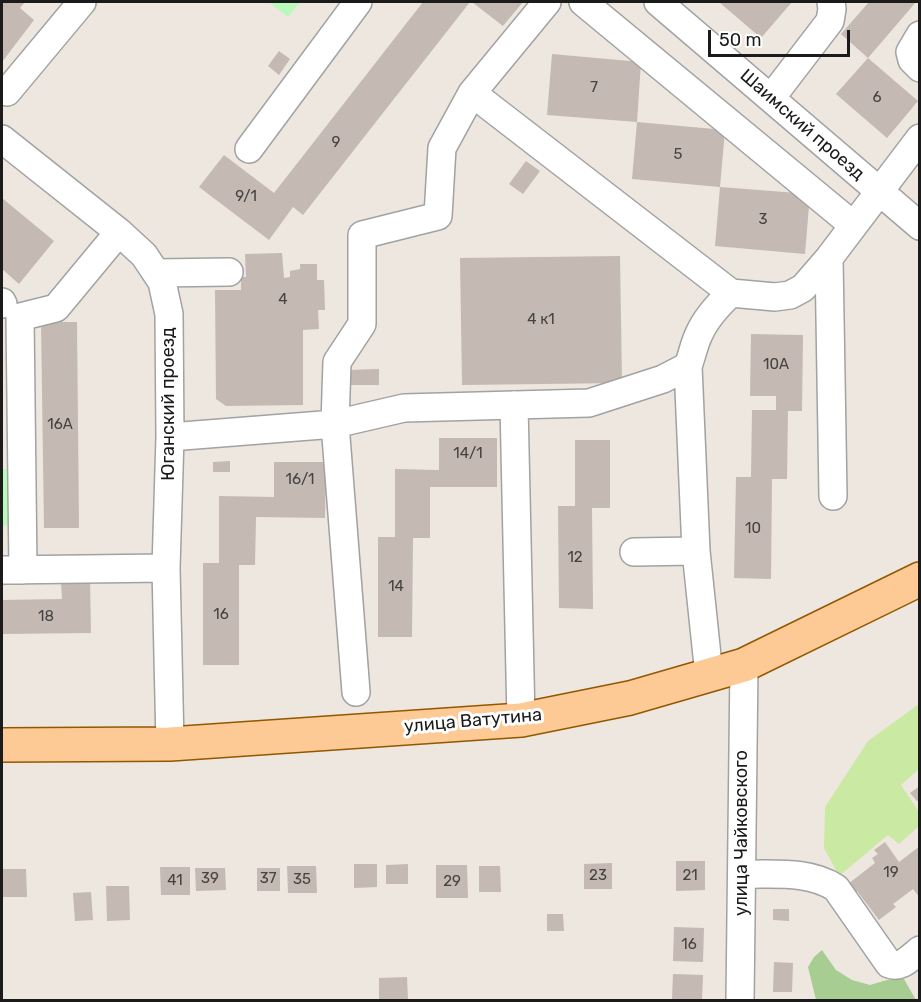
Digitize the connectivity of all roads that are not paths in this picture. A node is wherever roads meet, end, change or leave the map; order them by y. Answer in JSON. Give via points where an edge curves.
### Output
{"nodes":[{"id":1,"x":82,"y":2,"type":"edge"},
{"id":2,"x":358,"y":2,"type":"edge"},
{"id":3,"x":547,"y":2,"type":"edge"},
{"id":4,"x":583,"y":2,"type":"edge"},
{"id":5,"x":658,"y":2,"type":"edge"},
{"id":6,"x":831,"y":2,"type":"edge"},
{"id":7,"x":920,"y":35,"type":"edge"},
{"id":8,"x":920,"y":68,"type":"edge"},
{"id":9,"x":7,"y":92,"type":"dead end"},
{"id":10,"x":472,"y":93,"type":"junction"},
{"id":11,"x":771,"y":98,"type":"junction"},
{"id":12,"x":920,"y":138,"type":"edge"},
{"id":13,"x":2,"y":139,"type":"edge"},
{"id":14,"x":249,"y":149,"type":"dead end"},
{"id":15,"x":879,"y":190,"type":"junction"},
{"id":16,"x":853,"y":225,"type":"junction"},
{"id":17,"x":920,"y":226,"type":"edge"},
{"id":18,"x":119,"y":232,"type":"junction"},
{"id":19,"x":829,"y":258,"type":"junction"},
{"id":20,"x":229,"y":272,"type":"dead end"},
{"id":21,"x":156,"y":273,"type":"junction"},
{"id":22,"x":731,"y":293,"type":"junction"},
{"id":23,"x":688,"y":366,"type":"junction"},
{"id":24,"x":514,"y":405,"type":"junction"},
{"id":25,"x":335,"y":424,"type":"junction"},
{"id":26,"x":170,"y":436,"type":"junction"},
{"id":27,"x":833,"y":496,"type":"dead end"},
{"id":28,"x":696,"y":551,"type":"junction"},
{"id":29,"x":634,"y":552,"type":"dead end"},
{"id":30,"x":166,"y":568,"type":"junction"},
{"id":31,"x":12,"y":570,"type":"edge"},
{"id":32,"x":920,"y":579,"type":"edge"},
{"id":33,"x":744,"y":665,"type":"junction"},
{"id":34,"x":708,"y":675,"type":"junction"},
{"id":35,"x":356,"y":692,"type":"dead end"},
{"id":36,"x":521,"y":720,"type":"junction"},
{"id":37,"x":170,"y":744,"type":"junction"},
{"id":38,"x":2,"y":745,"type":"edge"},
{"id":39,"x":742,"y":874,"type":"junction"},
{"id":40,"x":920,"y":950,"type":"edge"},
{"id":41,"x":740,"y":1000,"type":"edge"}],
"edges":[{"from":1,"to":9,"type":"street"},
{"from":2,"to":14,"type":"street"},
{"from":3,"to":10,"type":"street"},
{"from":4,"to":16,"type":"street"},
{"from":5,"to":11,"type":"street","name":"Шаимский проезд"},
{"from":6,"to":11,"type":"street","via":[[830,21]]},
{"from":7,"to":8,"type":"street","via":[[910,52]]},
{"from":10,"to":22,"type":"street"},
{"from":10,"to":25,"type":"street","via":[[442,148],[438,216],[362,234],[362,324],[337,362]]},
{"from":11,"to":15,"type":"street","name":"Шаимский проезд"},
{"from":12,"to":15,"type":"street"},
{"from":13,"to":18,"type":"street","name":"Юганский проезд"},
{"from":15,"to":16,"type":"street"},
{"from":15,"to":17,"type":"street","name":"Шаимский проезд"},
{"from":16,"to":19,"type":"street"},
{"from":18,"to":21,"type":"street","name":"Юганский проезд","via":[[144,255]]},
{"from":18,"to":31,"type":"street","via":[[56,309],[20,317]]},
{"from":19,"to":22,"type":"street","via":[[803,288],[790,295]]},
{"from":19,"to":27,"type":"street"},
{"from":20,"to":21,"type":"street"},
{"from":21,"to":26,"type":"street","name":"Юганский проезд","via":[[169,314]]},
{"from":22,"to":23,"type":"street","via":[[705,322]]},
{"from":23,"to":24,"type":"street","via":[[663,379],[589,403]]},
{"from":23,"to":28,"type":"street"},
{"from":24,"to":25,"type":"street","via":[[404,408]]},
{"from":24,"to":36,"type":"street"},
{"from":25,"to":26,"type":"street"},
{"from":25,"to":35,"type":"street"},
{"from":26,"to":30,"type":"street","name":"Юганский проезд"},
{"from":28,"to":29,"type":"street"},
{"from":28,"to":34,"type":"street"},
{"from":30,"to":31,"type":"street"},
{"from":30,"to":37,"type":"street","name":"Юганский проезд"},
{"from":32,"to":33,"type":"main road","name":"улица Ватутина"},
{"from":33,"to":34,"type":"main road","name":"улица Ватутина"},
{"from":33,"to":39,"type":"street","name":"улица Чайковского"},
{"from":34,"to":36,"type":"main road","name":"улица Ватутина","via":[[630,698]]},
{"from":36,"to":37,"type":"main road","name":"улица Ватутина"},
{"from":37,"to":38,"type":"main road","name":"улица Ватутина"},
{"from":39,"to":40,"type":"street","via":[[804,875],[823,880],[836,888],[889,964],[899,965]]},
{"from":39,"to":41,"type":"street","name":"улица Чайковского"}]}
